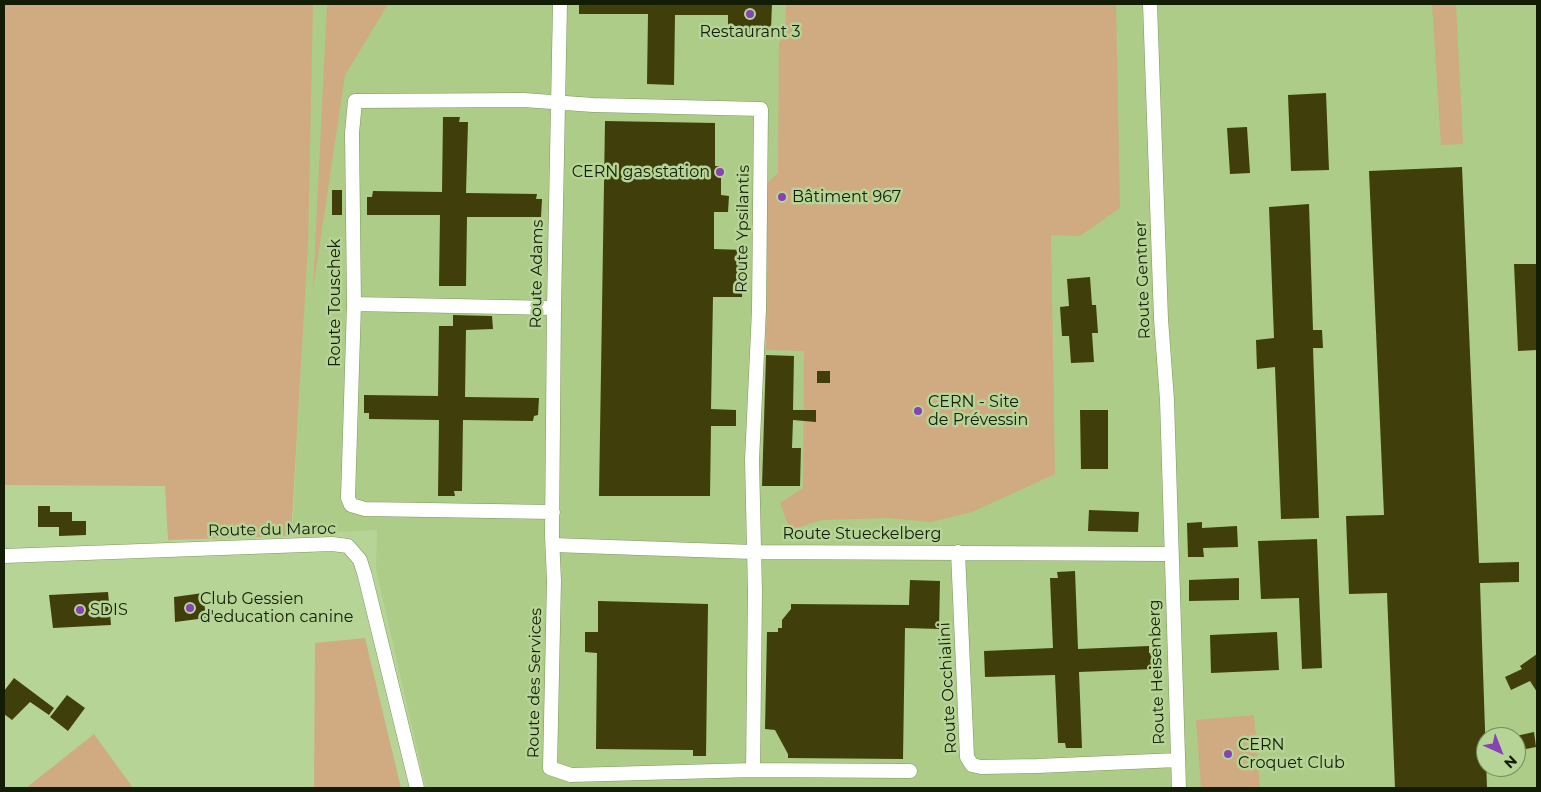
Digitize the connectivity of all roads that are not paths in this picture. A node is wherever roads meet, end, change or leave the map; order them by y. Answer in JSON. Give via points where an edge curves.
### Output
{"nodes":[{"id":1,"x":560,"y":4,"type":"edge"},
{"id":2,"x":1150,"y":4,"type":"edge"},
{"id":3,"x":558,"y":102,"type":"junction"},
{"id":4,"x":354,"y":304,"type":"junction"},
{"id":5,"x":554,"y":308,"type":"junction"},
{"id":6,"x":553,"y":512,"type":"junction"},
{"id":7,"x":553,"y":545,"type":"junction"},
{"id":8,"x":753,"y":552,"type":"junction"},
{"id":9,"x":958,"y":552,"type":"junction"},
{"id":10,"x":1170,"y":554,"type":"junction"},
{"id":11,"x":4,"y":556,"type":"edge"},
{"id":12,"x":1178,"y":760,"type":"junction"},
{"id":13,"x":753,"y":770,"type":"junction"},
{"id":14,"x":910,"y":771,"type":"dead end"},
{"id":15,"x":417,"y":788,"type":"edge"},
{"id":16,"x":1179,"y":788,"type":"edge"}],
"edges":[{"from":1,"to":3,"type":"street","name":"Route Adams"},
{"from":2,"to":10,"type":"street","name":"Route Gentner","via":[[1167,400]]},
{"from":3,"to":4,"type":"street","name":"Route Touschek","via":[[356,101],[352,133]]},
{"from":3,"to":5,"type":"street","name":"Route Adams"},
{"from":3,"to":8,"type":"street","name":"Route Ypsilantis","via":[[761,109],[759,300],[752,460]]},
{"from":4,"to":5,"type":"street"},
{"from":4,"to":6,"type":"street","name":"Route Touschek","via":[[348,498],[351,506],[365,509]]},
{"from":5,"to":6,"type":"street","name":"Route Adams"},
{"from":6,"to":7,"type":"street","name":"Route Adams"},
{"from":7,"to":8,"type":"street","name":"Route Stueckelberg"},
{"from":7,"to":13,"type":"street","name":"Route des Services","via":[[550,768],[570,775]]},
{"from":8,"to":9,"type":"street","name":"Route Stueckelberg"},
{"from":8,"to":13,"type":"street"},
{"from":9,"to":10,"type":"street","name":"Route Stueckelberg"},
{"from":9,"to":12,"type":"street","name":"Route Occhialini","via":[[967,757],[972,765]]},
{"from":10,"to":12,"type":"street","name":"Route Heisenberg"},
{"from":11,"to":15,"type":"street","name":"Route du Maroc","via":[[348,546],[360,560],[365,576]]},
{"from":12,"to":16,"type":"street","name":"Route Heisenberg"},
{"from":13,"to":14,"type":"street","name":"Route des Services"}]}
